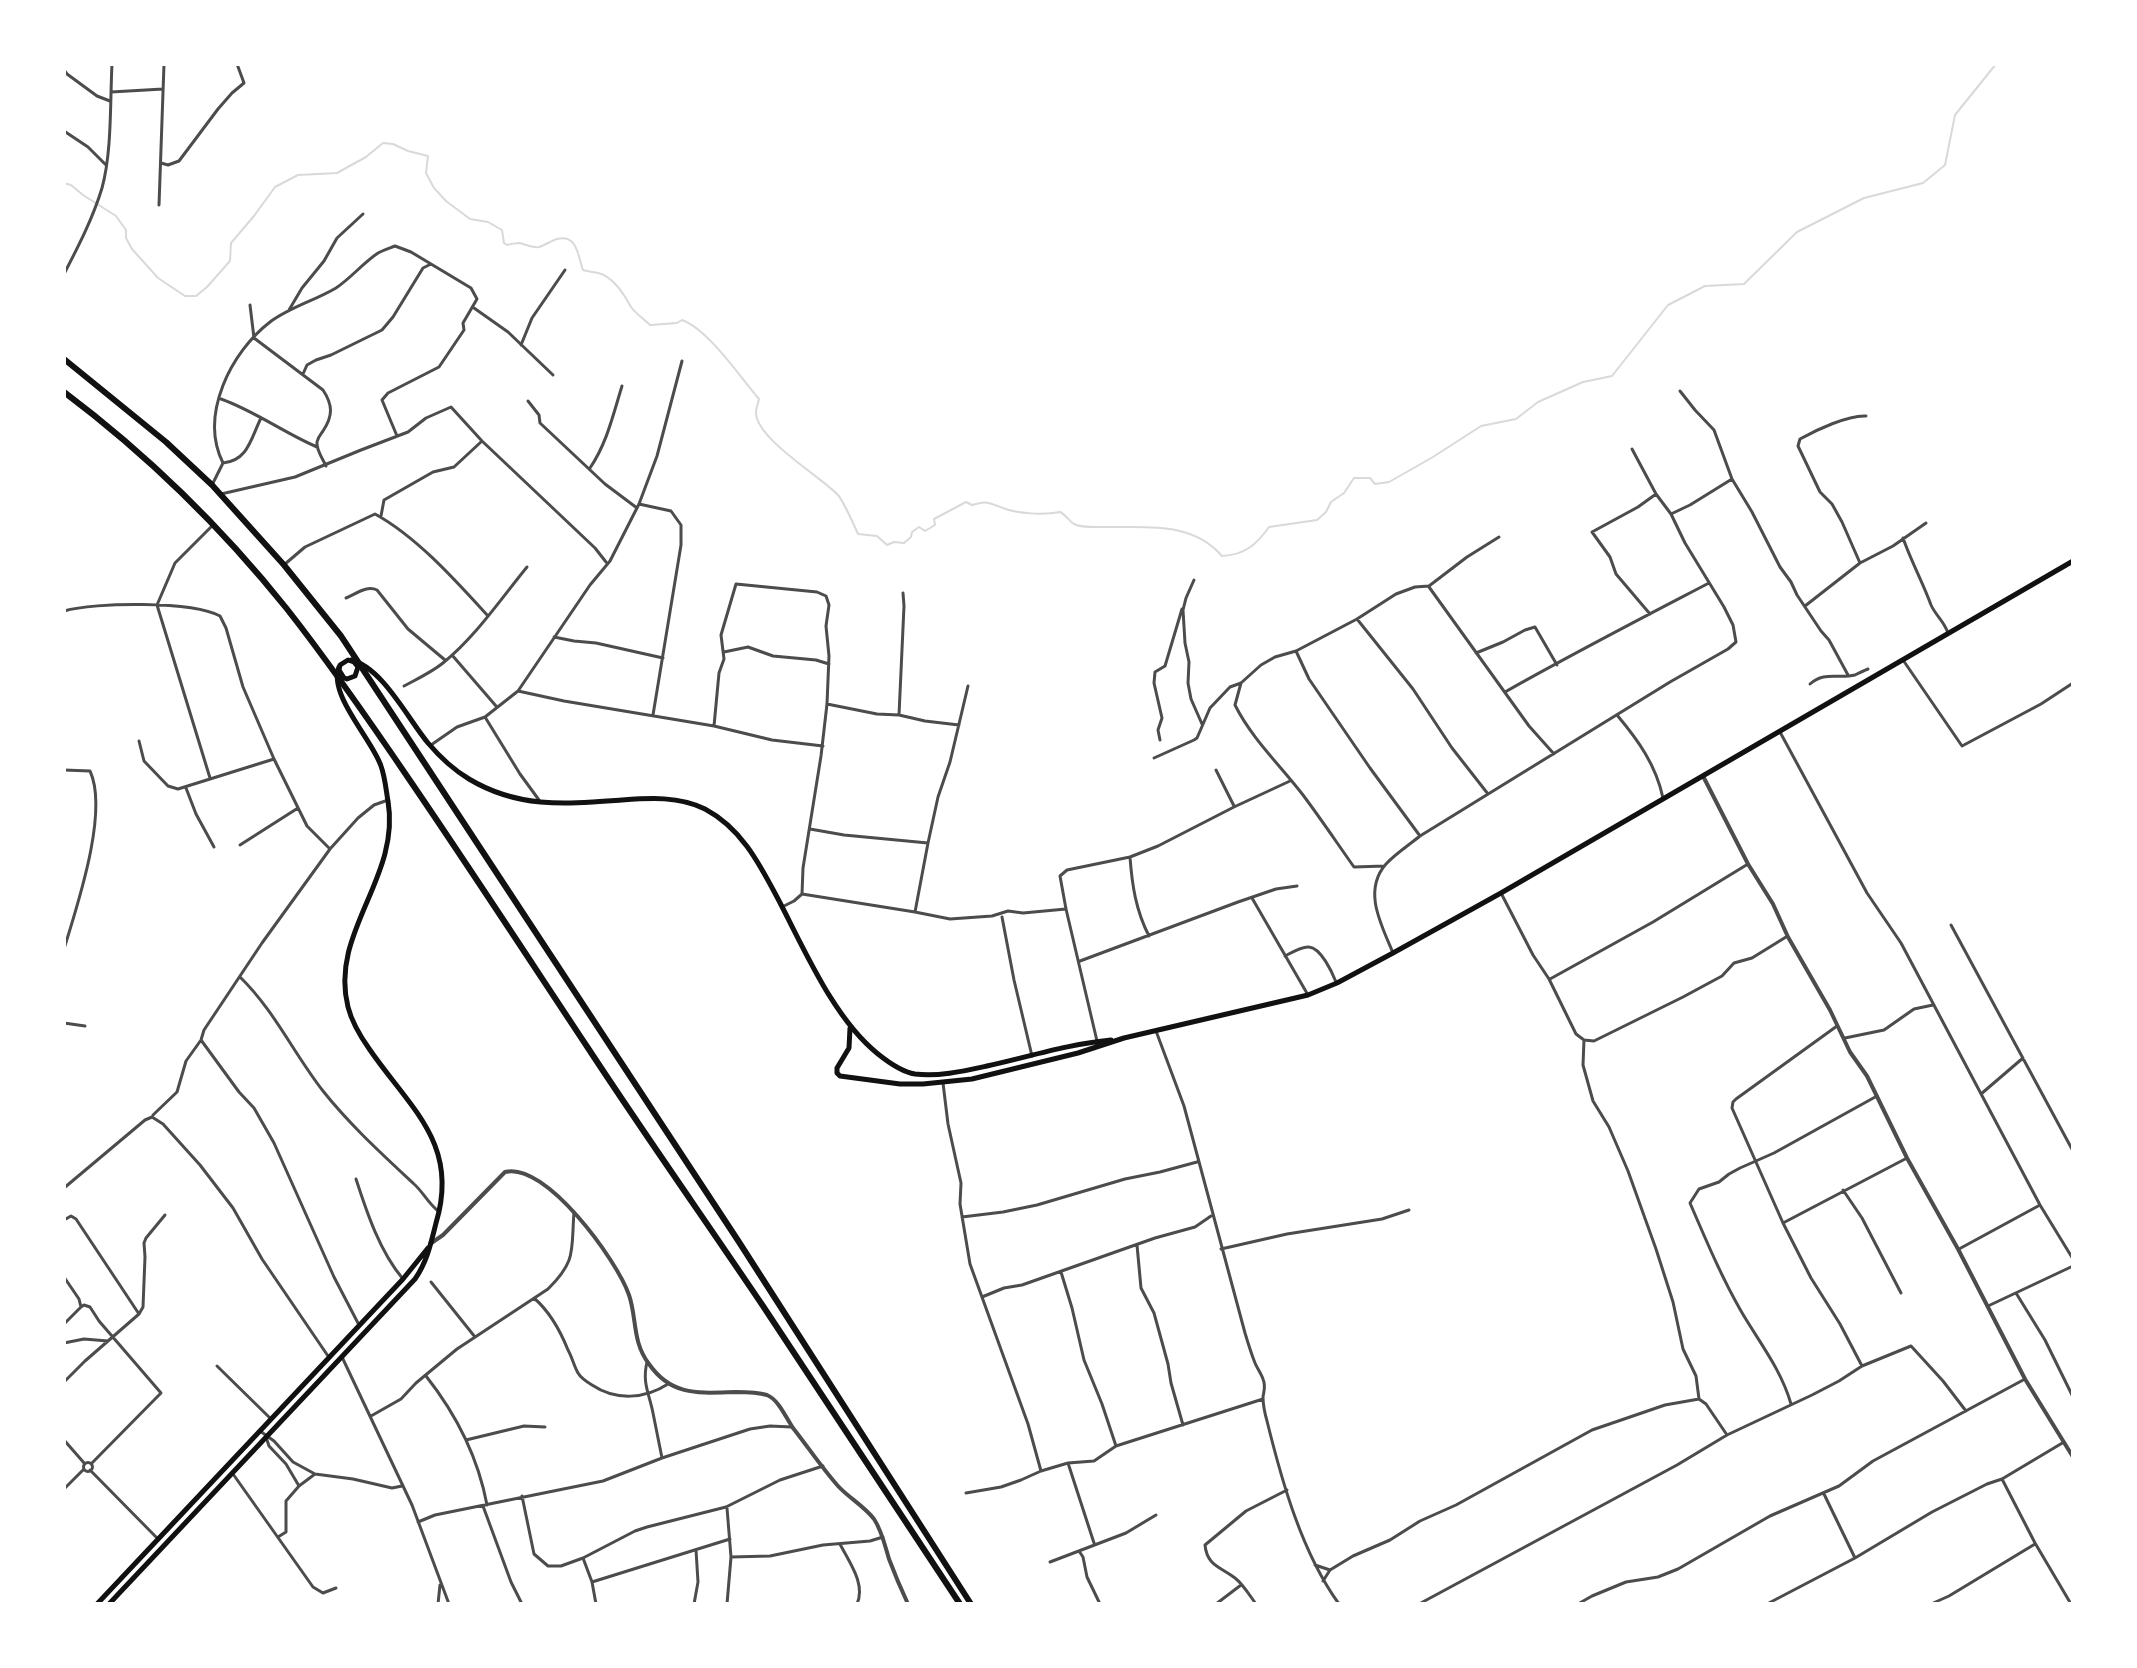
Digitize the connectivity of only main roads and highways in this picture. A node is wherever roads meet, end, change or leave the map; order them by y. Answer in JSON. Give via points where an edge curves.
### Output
{"nodes":[{"id":1,"x":64,"y":359,"type":"edge"},
{"id":2,"x":64,"y":392,"type":"edge"},
{"id":3,"x":2073,"y":561,"type":"edge"},
{"id":4,"x":358,"y":667,"type":"junction"},
{"id":5,"x":338,"y":671,"type":"junction"},
{"id":6,"x":377,"y":677,"type":"junction"},
{"id":7,"x":347,"y":678,"type":"junction"},
{"id":8,"x":345,"y":687,"type":"junction"},
{"id":9,"x":343,"y":697,"type":"junction"},
{"id":10,"x":850,"y":1028,"type":"junction"},
{"id":11,"x":1124,"y":1038,"type":"junction"},
{"id":12,"x":430,"y":1244,"type":"junction"},
{"id":13,"x":97,"y":1604,"type":"edge"},
{"id":14,"x":109,"y":1604,"type":"edge"},
{"id":15,"x":960,"y":1604,"type":"edge"},
{"id":16,"x":971,"y":1604,"type":"edge"}],
"edges":[{"from":1,"to":4,"type":"highway","via":[[221,494],[341,636]]},
{"from":2,"to":5,"type":"highway","via":[[184,495]]},
{"from":3,"to":11,"type":"main road","via":[[1337,983],[1308,995]]},
{"from":4,"to":5,"type":"main road","via":[[342,662]]},
{"from":4,"to":6,"type":"main road"},
{"from":4,"to":6,"type":"main road"},
{"from":4,"to":7,"type":"main road"},
{"from":4,"to":16,"type":"highway","via":[[739,1242]]},
{"from":5,"to":7,"type":"main road"},
{"from":5,"to":8,"type":"highway"},
{"from":5,"to":9,"type":"main road"},
{"from":6,"to":10,"type":"main road","via":[[430,746],[468,778],[496,793],[569,804],[651,798],[705,809],[750,850]]},
{"from":7,"to":8,"type":"main road"},
{"from":8,"to":9,"type":"main road"},
{"from":8,"to":15,"type":"highway"},
{"from":9,"to":12,"type":"main road","via":[[381,765],[389,827],[380,871],[349,946],[344,991],[355,1029],[434,1140],[442,1181]]},
{"from":10,"to":11,"type":"main road","via":[[887,1061],[913,1073],[960,1072]]},
{"from":10,"to":11,"type":"main road","via":[[849,1048],[837,1073],[900,1084],[943,1083],[1014,1069]]},
{"from":12,"to":13,"type":"main road"},
{"from":12,"to":14,"type":"main road","via":[[415,1279]]}]}
